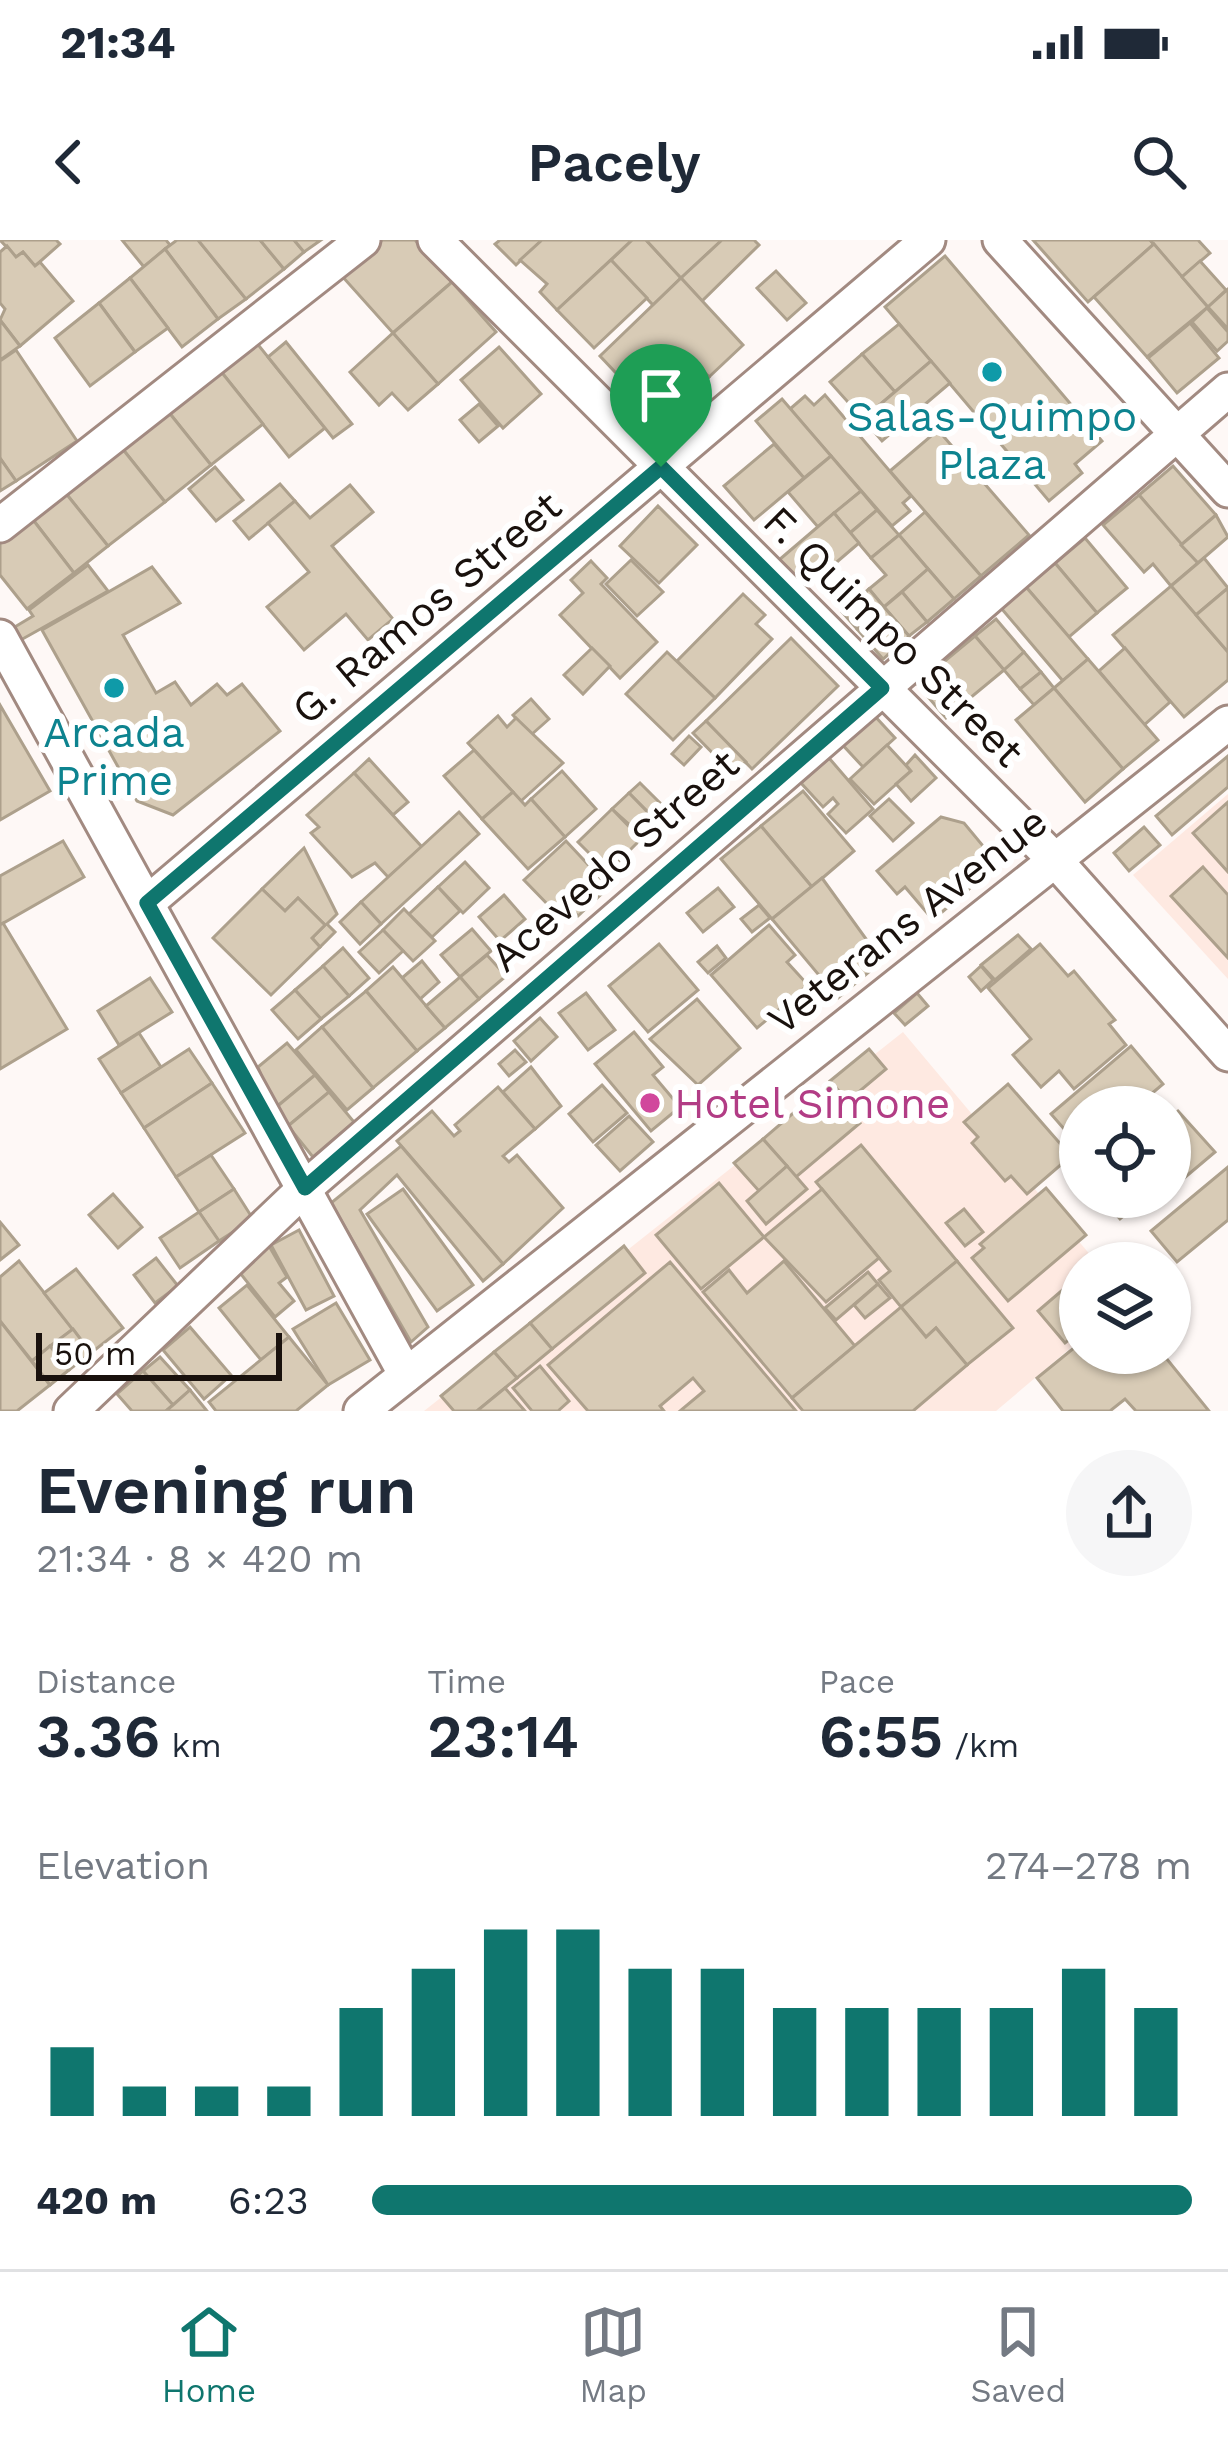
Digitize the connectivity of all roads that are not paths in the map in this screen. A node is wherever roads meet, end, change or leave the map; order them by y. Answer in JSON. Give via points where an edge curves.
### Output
{"nodes":[{"id":1,"x":363,"y":240,"type":"edge"},
{"id":2,"x":435,"y":240,"type":"edge"},
{"id":3,"x":928,"y":240,"type":"edge"},
{"id":4,"x":1000,"y":240,"type":"edge"},
{"id":5,"x":1228,"y":390,"type":"edge"},
{"id":6,"x":1177,"y":434,"type":"junction"},
{"id":7,"x":661,"y":467,"type":"junction"},
{"id":8,"x":1228,"y":490,"type":"edge"},
{"id":9,"x":0,"y":525,"type":"edge"},
{"id":10,"x":0,"y":637,"type":"edge"},
{"id":11,"x":882,"y":688,"type":"junction"},
{"id":12,"x":1228,"y":723,"type":"edge"},
{"id":13,"x":1055,"y":860,"type":"junction"},
{"id":14,"x":147,"y":903,"type":"junction"},
{"id":15,"x":1228,"y":1054,"type":"edge"},
{"id":16,"x":305,"y":1188,"type":"junction"},
{"id":17,"x":406,"y":1375,"type":"junction"},
{"id":18,"x":372,"y":1407,"type":"edge"},
{"id":19,"x":70,"y":1411,"type":"edge"}],
"edges":[{"from":1,"to":9,"type":"street"},
{"from":2,"to":7,"type":"street","name":"F. Quimpo Street"},
{"from":3,"to":7,"type":"street","name":"G. Ramos Street"},
{"from":4,"to":6,"type":"street"},
{"from":5,"to":6,"type":"street","name":"Acevedo Street"},
{"from":6,"to":8,"type":"street"},
{"from":6,"to":11,"type":"street","name":"Acevedo Street"},
{"from":7,"to":11,"type":"street","name":"F. Quimpo Street"},
{"from":7,"to":14,"type":"street","name":"G. Ramos Street"},
{"from":10,"to":14,"type":"street"},
{"from":11,"to":13,"type":"street","name":"F. Quimpo Street"},
{"from":11,"to":16,"type":"street","name":"Acevedo Street"},
{"from":12,"to":13,"type":"street","name":"Veterans Avenue"},
{"from":13,"to":15,"type":"street","name":"F. Quimpo Street"},
{"from":13,"to":17,"type":"street","name":"Veterans Avenue"},
{"from":14,"to":16,"type":"street"},
{"from":16,"to":17,"type":"street"},
{"from":16,"to":19,"type":"street","name":"Acevedo Street"},
{"from":17,"to":18,"type":"street","name":"Veterans Avenue"}]}
